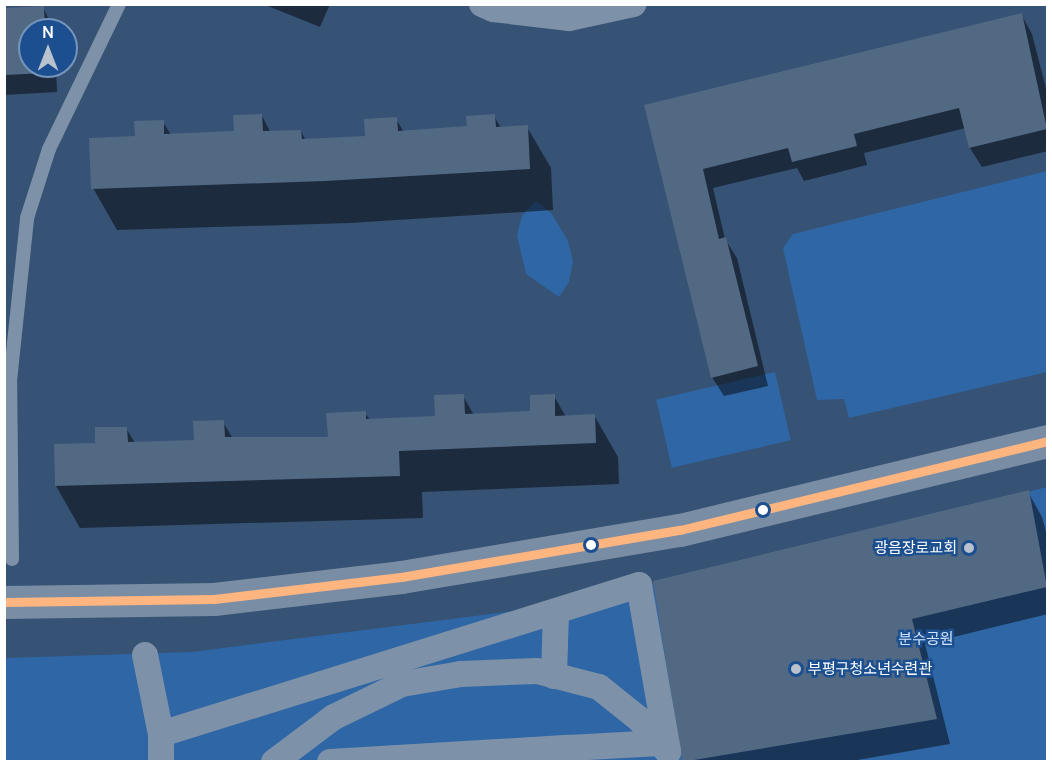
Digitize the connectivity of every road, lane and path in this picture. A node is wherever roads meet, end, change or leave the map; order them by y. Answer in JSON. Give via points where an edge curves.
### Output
{"nodes":[{"id":1,"x":118,"y":4,"type":"edge"},
{"id":2,"x":482,"y":4,"type":"edge"},
{"id":3,"x":634,"y":4,"type":"edge"},
{"id":4,"x":1047,"y":441,"type":"edge"},
{"id":5,"x":12,"y":559,"type":"dead end"},
{"id":6,"x":4,"y":602,"type":"edge"},
{"id":7,"x":556,"y":612,"type":"junction"},
{"id":8,"x":145,"y":655,"type":"dead end"},
{"id":9,"x":554,"y":676,"type":"junction"},
{"id":10,"x":160,"y":734,"type":"junction"},
{"id":11,"x":665,"y":752,"type":"edge"},
{"id":12,"x":569,"y":755,"type":"edge"},
{"id":13,"x":275,"y":761,"type":"edge"},
{"id":14,"x":161,"y":762,"type":"edge"},
{"id":15,"x":330,"y":762,"type":"edge"}],
"edges":[{"from":1,"to":5,"type":"lane","via":[[49,149],[27,218],[10,381]]},
{"from":2,"to":3,"type":"street","via":[[493,9],[569,18]]},
{"from":4,"to":6,"type":"street","via":[[680,530],[401,577],[214,599]]},
{"from":7,"to":9,"type":"street"},
{"from":7,"to":10,"type":"street"},
{"from":7,"to":11,"type":"street","via":[[639,585]]},
{"from":8,"to":10,"type":"street"},
{"from":9,"to":11,"type":"street","via":[[599,687],[639,719]]},
{"from":9,"to":13,"type":"street","via":[[537,671],[461,674],[402,684],[334,717]]},
{"from":10,"to":14,"type":"street"},
{"from":11,"to":12,"type":"street"},
{"from":12,"to":15,"type":"street"}]}
